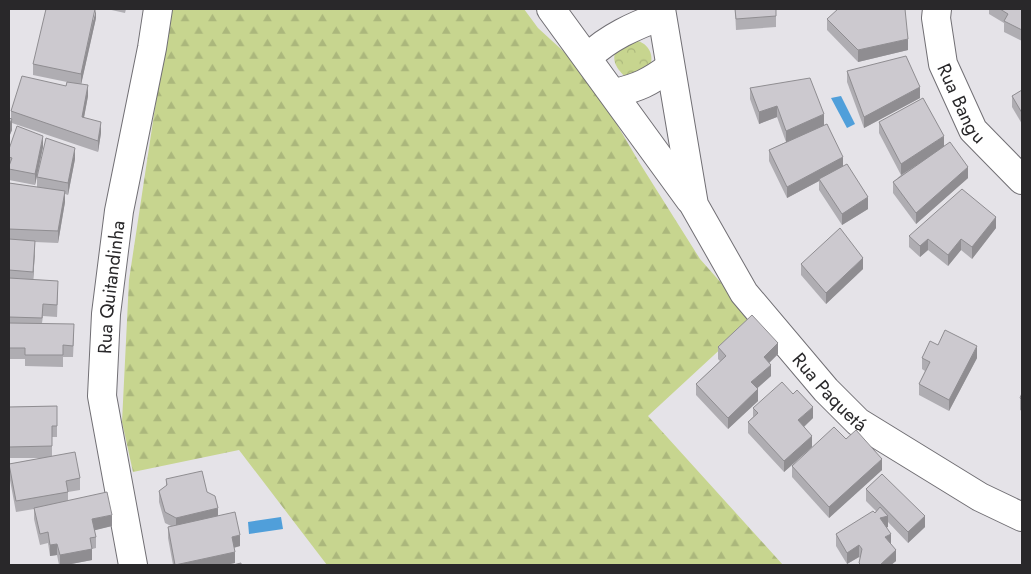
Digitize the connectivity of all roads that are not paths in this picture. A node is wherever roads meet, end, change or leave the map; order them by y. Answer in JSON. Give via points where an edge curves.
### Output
{"nodes":[{"id":1,"x":158,"y":9,"type":"edge"},
{"id":2,"x":551,"y":9,"type":"edge"},
{"id":3,"x":937,"y":9,"type":"edge"},
{"id":4,"x":661,"y":12,"type":"edge"},
{"id":5,"x":588,"y":57,"type":"junction"},
{"id":6,"x":670,"y":67,"type":"junction"},
{"id":7,"x":614,"y":93,"type":"junction"},
{"id":8,"x":1022,"y":180,"type":"edge"},
{"id":9,"x":694,"y":206,"type":"junction"},
{"id":10,"x":1022,"y":517,"type":"edge"},
{"id":11,"x":133,"y":565,"type":"edge"}],
"edges":[{"from":1,"to":11,"type":"street","name":"Rua Quitandinha","via":[[119,211],[106,314],[102,396]]},
{"from":2,"to":5,"type":"street","name":"Rua Paquetá"},
{"from":3,"to":8,"type":"street","name":"Rua Bangu","via":[[944,64],[973,130]]},
{"from":4,"to":5,"type":"street","via":[[601,44]]},
{"from":4,"to":6,"type":"street","name":"Rua Paquetá"},
{"from":5,"to":7,"type":"street","name":"Rua Paquetá"},
{"from":6,"to":7,"type":"street","via":[[635,89]]},
{"from":6,"to":9,"type":"street","name":"Rua Paquetá"},
{"from":7,"to":9,"type":"street","name":"Rua Paquetá"},
{"from":9,"to":10,"type":"street","name":"Rua Paquetá","via":[[744,293],[826,390],[858,422],[980,497]]}]}
